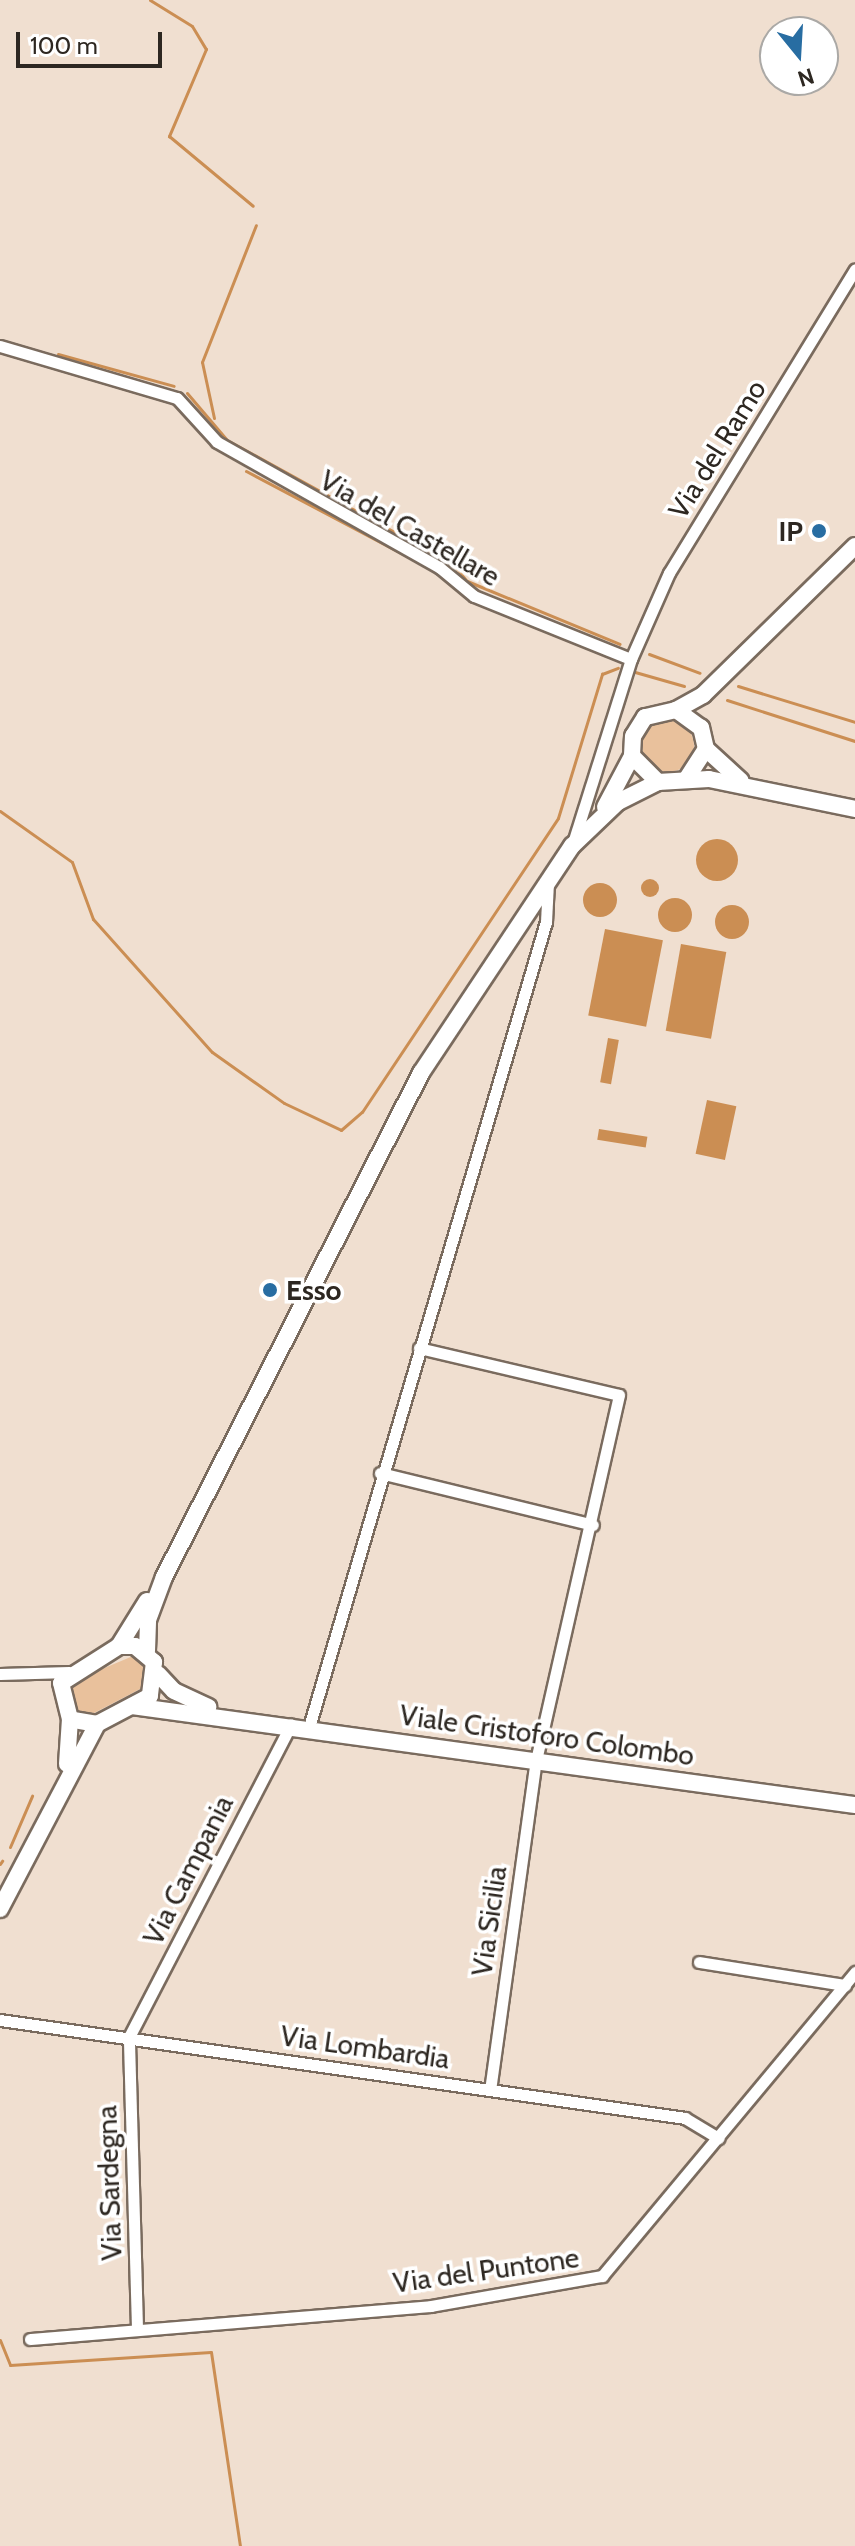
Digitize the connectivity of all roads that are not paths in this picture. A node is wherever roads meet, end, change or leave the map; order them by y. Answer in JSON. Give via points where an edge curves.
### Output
{"nodes":[{"id":1,"x":855,"y":269,"type":"edge"},
{"id":2,"x":0,"y":346,"type":"edge"},
{"id":3,"x":855,"y":546,"type":"edge"},
{"id":4,"x":631,"y":659,"type":"junction"},
{"id":5,"x":727,"y":673,"type":"junction"},
{"id":6,"x":676,"y":710,"type":"junction"},
{"id":7,"x":701,"y":728,"type":"junction"},
{"id":8,"x":706,"y":749,"type":"junction"},
{"id":9,"x":632,"y":756,"type":"junction"},
{"id":10,"x":687,"y":778,"type":"junction"},
{"id":11,"x":658,"y":782,"type":"junction"},
{"id":12,"x":750,"y":785,"type":"junction"},
{"id":13,"x":855,"y":809,"type":"edge"},
{"id":14,"x":593,"y":824,"type":"junction"},
{"id":15,"x":572,"y":846,"type":"junction"},
{"id":16,"x":549,"y":877,"type":"junction"},
{"id":17,"x":419,"y":1348,"type":"junction"},
{"id":18,"x":380,"y":1473,"type":"junction"},
{"id":19,"x":593,"y":1525,"type":"junction"},
{"id":20,"x":164,"y":1577,"type":"junction"},
{"id":21,"x":119,"y":1646,"type":"junction"},
{"id":22,"x":147,"y":1651,"type":"junction"},
{"id":23,"x":69,"y":1672,"type":"junction"},
{"id":24,"x":0,"y":1674,"type":"edge"},
{"id":25,"x":158,"y":1674,"type":"junction"},
{"id":26,"x":132,"y":1706,"type":"junction"},
{"id":27,"x":231,"y":1714,"type":"junction"},
{"id":28,"x":70,"y":1719,"type":"junction"},
{"id":29,"x":97,"y":1724,"type":"junction"},
{"id":30,"x":291,"y":1725,"type":"junction"},
{"id":31,"x":309,"y":1727,"type":"junction"},
{"id":32,"x":536,"y":1759,"type":"junction"},
{"id":33,"x":55,"y":1798,"type":"junction"},
{"id":34,"x":855,"y":1805,"type":"edge"},
{"id":35,"x":0,"y":1909,"type":"edge"},
{"id":36,"x":699,"y":1962,"type":"dead end"},
{"id":37,"x":855,"y":1972,"type":"edge"},
{"id":38,"x":845,"y":1985,"type":"junction"},
{"id":39,"x":0,"y":2020,"type":"edge"},
{"id":40,"x":129,"y":2037,"type":"junction"},
{"id":41,"x":490,"y":2089,"type":"junction"},
{"id":42,"x":718,"y":2138,"type":"junction"},
{"id":43,"x":137,"y":2328,"type":"junction"},
{"id":44,"x":30,"y":2339,"type":"dead end"}],
"edges":[{"from":1,"to":4,"type":"street","name":"Via del Ramo","via":[[689,540]]},
{"from":2,"to":4,"type":"street","name":"Via del Castellare","via":[[177,398],[217,442],[439,567],[474,596]]},
{"from":3,"to":5,"type":"main road"},
{"from":4,"to":15,"type":"street"},
{"from":5,"to":6,"type":"main road"},
{"from":5,"to":7,"type":"main road"},
{"from":6,"to":7,"type":"main road"},
{"from":6,"to":9,"type":"main road","via":[[640,722]]},
{"from":7,"to":8,"type":"main road"},
{"from":8,"to":10,"type":"main road"},
{"from":8,"to":12,"type":"main road"},
{"from":9,"to":11,"type":"main road"},
{"from":9,"to":14,"type":"main road"},
{"from":10,"to":11,"type":"main road"},
{"from":10,"to":12,"type":"main road"},
{"from":11,"to":14,"type":"main road"},
{"from":12,"to":13,"type":"main road"},
{"from":14,"to":15,"type":"main road"},
{"from":15,"to":16,"type":"main road"},
{"from":16,"to":17,"type":"street","via":[[546,922]]},
{"from":16,"to":20,"type":"main road","via":[[421,1073]]},
{"from":17,"to":18,"type":"street"},
{"from":17,"to":19,"type":"street","name":"Via Sicilia","via":[[619,1395]]},
{"from":18,"to":19,"type":"street"},
{"from":18,"to":31,"type":"street"},
{"from":19,"to":32,"type":"street","name":"Via Sicilia"},
{"from":20,"to":21,"type":"main road"},
{"from":20,"to":22,"type":"main road","via":[[148,1620]]},
{"from":21,"to":22,"type":"main road"},
{"from":21,"to":23,"type":"main road"},
{"from":22,"to":25,"type":"main road"},
{"from":23,"to":24,"type":"street"},
{"from":23,"to":28,"type":"main road","via":[[60,1694]]},
{"from":25,"to":26,"type":"main road","via":[[150,1696]]},
{"from":25,"to":27,"type":"main road","name":"Viale Cristoforo Colombo","via":[[174,1691]]},
{"from":26,"to":27,"type":"main road","name":"Viale Cristoforo Colombo"},
{"from":26,"to":29,"type":"main road"},
{"from":27,"to":30,"type":"main road","name":"Viale Cristoforo Colombo"},
{"from":28,"to":29,"type":"main road"},
{"from":28,"to":33,"type":"main road","via":[[72,1748]]},
{"from":29,"to":33,"type":"main road"},
{"from":30,"to":31,"type":"main road","name":"Viale Cristoforo Colombo"},
{"from":30,"to":40,"type":"street","name":"Via Campania"},
{"from":31,"to":32,"type":"main road","name":"Viale Cristoforo Colombo"},
{"from":32,"to":34,"type":"main road","name":"Viale Cristoforo Colombo"},
{"from":32,"to":41,"type":"street","name":"Via Sicilia"},
{"from":33,"to":35,"type":"main road"},
{"from":36,"to":38,"type":"street"},
{"from":37,"to":38,"type":"street","name":"Via del Puntone"},
{"from":38,"to":42,"type":"street","name":"Via del Puntone"},
{"from":39,"to":40,"type":"street","name":"Via Lombardia"},
{"from":40,"to":41,"type":"street","name":"Via Lombardia"},
{"from":40,"to":43,"type":"street","name":"Via Sardegna"},
{"from":41,"to":42,"type":"street","name":"Via Lombardia","via":[[685,2118]]},
{"from":42,"to":43,"type":"street","name":"Via del Puntone","via":[[614,2266],[591,2279],[431,2306]]},
{"from":43,"to":44,"type":"street","name":"Via del Puntone"}]}
